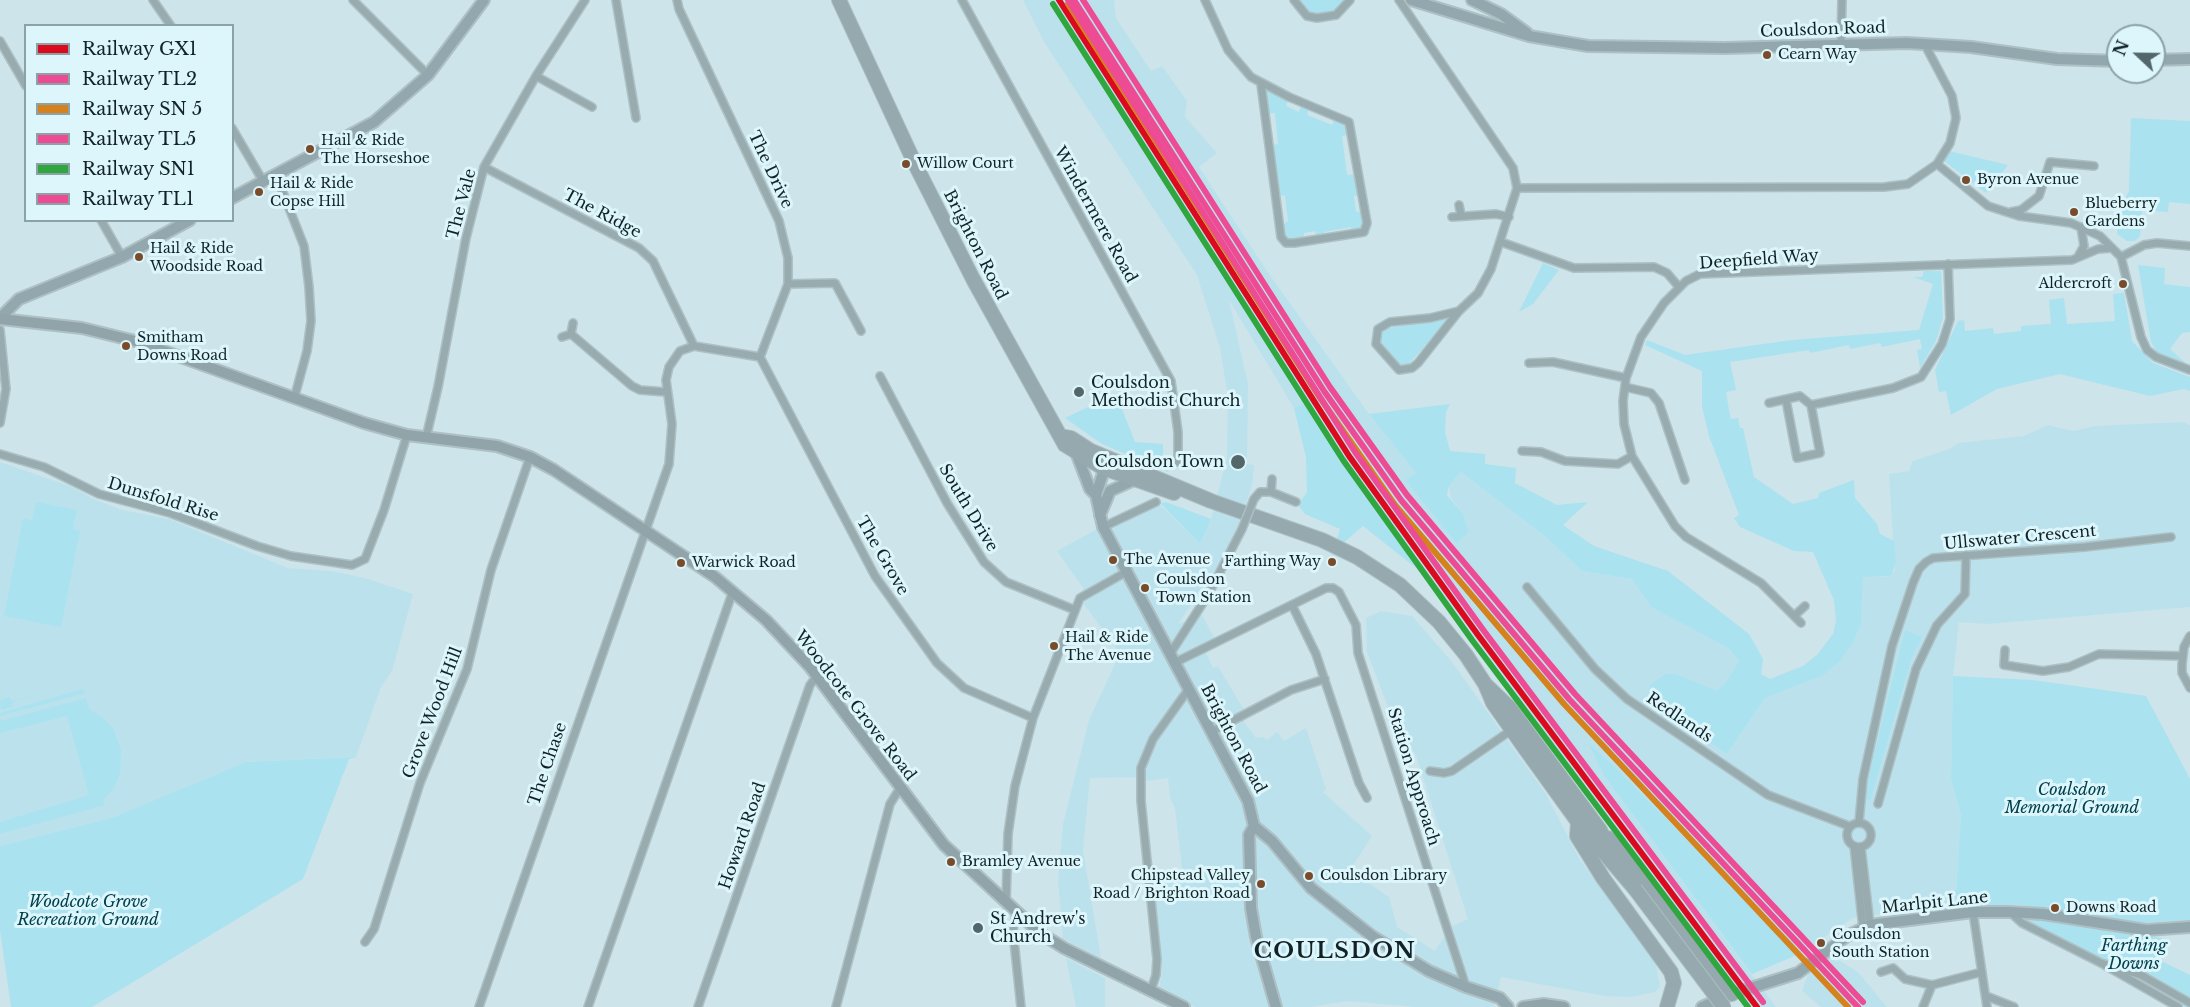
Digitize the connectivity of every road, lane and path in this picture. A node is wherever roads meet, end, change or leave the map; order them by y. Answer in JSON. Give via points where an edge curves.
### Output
{"nodes":[{"id":1,"x":153,"y":0,"type":"edge"},
{"id":2,"x":353,"y":0,"type":"edge"},
{"id":3,"x":484,"y":0,"type":"edge"},
{"id":4,"x":585,"y":0,"type":"edge"},
{"id":5,"x":616,"y":0,"type":"edge"},
{"id":6,"x":677,"y":0,"type":"edge"},
{"id":7,"x":839,"y":0,"type":"edge"},
{"id":8,"x":962,"y":0,"type":"edge"},
{"id":9,"x":1205,"y":0,"type":"edge"},
{"id":10,"x":1294,"y":0,"type":"edge"},
{"id":11,"x":1350,"y":0,"type":"edge"},
{"id":12,"x":1399,"y":0,"type":"edge"},
{"id":13,"x":1411,"y":0,"type":"edge"},
{"id":14,"x":1473,"y":0,"type":"edge"},
{"id":15,"x":1842,"y":0,"type":"edge"},
{"id":16,"x":170,"y":24,"type":"edge"},
{"id":17,"x":1529,"y":36,"type":"junction"},
{"id":18,"x":0,"y":41,"type":"edge"},
{"id":19,"x":1924,"y":43,"type":"junction"},
{"id":20,"x":1841,"y":45,"type":"junction"},
{"id":21,"x":2190,"y":59,"type":"edge"},
{"id":22,"x":2166,"y":60,"type":"edge"},
{"id":23,"x":2106,"y":61,"type":"edge"},
{"id":24,"x":428,"y":75,"type":"junction"},
{"id":25,"x":536,"y":76,"type":"junction"},
{"id":26,"x":24,"y":83,"type":"edge"},
{"id":27,"x":1261,"y":84,"type":"junction"},
{"id":28,"x":592,"y":106,"type":"dead end"},
{"id":29,"x":636,"y":118,"type":"dead end"},
{"id":30,"x":234,"y":131,"type":"edge"},
{"id":31,"x":1937,"y":164,"type":"junction"},
{"id":32,"x":2094,"y":166,"type":"dead end"},
{"id":33,"x":484,"y":167,"type":"junction"},
{"id":34,"x":276,"y":175,"type":"junction"},
{"id":35,"x":263,"y":181,"type":"junction"},
{"id":36,"x":1517,"y":188,"type":"junction"},
{"id":37,"x":234,"y":197,"type":"edge"},
{"id":38,"x":1460,"y":205,"type":"dead end"},
{"id":39,"x":2009,"y":213,"type":"junction"},
{"id":40,"x":1461,"y":215,"type":"junction"},
{"id":41,"x":1452,"y":217,"type":"dead end"},
{"id":42,"x":1509,"y":217,"type":"junction"},
{"id":43,"x":102,"y":222,"type":"edge"},
{"id":44,"x":186,"y":222,"type":"edge"},
{"id":45,"x":2081,"y":227,"type":"junction"},
{"id":46,"x":1501,"y":242,"type":"junction"},
{"id":47,"x":2190,"y":246,"type":"edge"},
{"id":48,"x":2112,"y":248,"type":"junction"},
{"id":49,"x":2079,"y":255,"type":"junction"},
{"id":50,"x":2121,"y":257,"type":"junction"},
{"id":51,"x":122,"y":258,"type":"junction"},
{"id":52,"x":1948,"y":264,"type":"junction"},
{"id":53,"x":788,"y":284,"type":"junction"},
{"id":54,"x":1679,"y":287,"type":"junction"},
{"id":55,"x":1459,"y":311,"type":"junction"},
{"id":56,"x":0,"y":318,"type":"edge"},
{"id":57,"x":573,"y":323,"type":"dead end"},
{"id":58,"x":0,"y":330,"type":"edge"},
{"id":59,"x":861,"y":331,"type":"dead end"},
{"id":60,"x":571,"y":334,"type":"junction"},
{"id":61,"x":562,"y":337,"type":"dead end"},
{"id":62,"x":694,"y":346,"type":"junction"},
{"id":63,"x":760,"y":357,"type":"junction"},
{"id":64,"x":1529,"y":363,"type":"dead end"},
{"id":65,"x":2190,"y":370,"type":"edge"},
{"id":66,"x":880,"y":376,"type":"dead end"},
{"id":67,"x":1626,"y":378,"type":"junction"},
{"id":68,"x":1625,"y":387,"type":"junction"},
{"id":69,"x":666,"y":392,"type":"junction"},
{"id":70,"x":294,"y":399,"type":"junction"},
{"id":71,"x":1786,"y":400,"type":"junction"},
{"id":72,"x":1770,"y":403,"type":"dead end"},
{"id":73,"x":1811,"y":405,"type":"junction"},
{"id":74,"x":0,"y":423,"type":"edge"},
{"id":75,"x":407,"y":435,"type":"junction"},
{"id":76,"x":1060,"y":436,"type":"junction"},
{"id":77,"x":426,"y":438,"type":"junction"},
{"id":78,"x":1522,"y":451,"type":"dead end"},
{"id":79,"x":0,"y":454,"type":"edge"},
{"id":80,"x":1077,"y":455,"type":"junction"},
{"id":81,"x":1632,"y":456,"type":"junction"},
{"id":82,"x":530,"y":457,"type":"junction"},
{"id":83,"x":1178,"y":462,"type":"dead end"},
{"id":84,"x":1106,"y":463,"type":"junction"},
{"id":85,"x":1272,"y":479,"type":"dead end"},
{"id":86,"x":1134,"y":480,"type":"junction"},
{"id":87,"x":1685,"y":480,"type":"dead end"},
{"id":88,"x":1271,"y":492,"type":"junction"},
{"id":89,"x":1096,"y":495,"type":"junction"},
{"id":90,"x":1211,"y":501,"type":"junction"},
{"id":91,"x":1156,"y":502,"type":"dead end"},
{"id":92,"x":1296,"y":502,"type":"dead end"},
{"id":93,"x":1100,"y":515,"type":"junction"},
{"id":94,"x":1103,"y":527,"type":"junction"},
{"id":95,"x":643,"y":530,"type":"junction"},
{"id":96,"x":2171,"y":537,"type":"dead end"},
{"id":97,"x":1966,"y":555,"type":"junction"},
{"id":98,"x":1128,"y":572,"type":"junction"},
{"id":99,"x":1527,"y":587,"type":"dead end"},
{"id":100,"x":733,"y":591,"type":"junction"},
{"id":101,"x":1292,"y":605,"type":"junction"},
{"id":102,"x":1805,"y":606,"type":"dead end"},
{"id":103,"x":1075,"y":610,"type":"junction"},
{"id":104,"x":1794,"y":616,"type":"junction"},
{"id":105,"x":1801,"y":623,"type":"dead end"},
{"id":106,"x":2190,"y":636,"type":"edge"},
{"id":107,"x":2005,"y":650,"type":"dead end"},
{"id":108,"x":2182,"y":656,"type":"junction"},
{"id":109,"x":1172,"y":658,"type":"junction"},
{"id":110,"x":817,"y":676,"type":"junction"},
{"id":111,"x":1325,"y":679,"type":"junction"},
{"id":112,"x":2190,"y":688,"type":"edge"},
{"id":113,"x":1188,"y":690,"type":"junction"},
{"id":114,"x":1033,"y":718,"type":"junction"},
{"id":115,"x":1516,"y":726,"type":"junction"},
{"id":116,"x":1211,"y":732,"type":"junction"},
{"id":117,"x":1430,"y":771,"type":"dead end"},
{"id":118,"x":900,"y":788,"type":"junction"},
{"id":119,"x":1367,"y":798,"type":"dead end"},
{"id":120,"x":1878,"y":804,"type":"dead end"},
{"id":121,"x":1578,"y":822,"type":"junction"},
{"id":122,"x":1859,"y":822,"type":"junction"},
{"id":123,"x":1254,"y":826,"type":"junction"},
{"id":124,"x":1849,"y":826,"type":"junction"},
{"id":125,"x":1600,"y":830,"type":"junction"},
{"id":126,"x":1858,"y":847,"type":"junction"},
{"id":127,"x":1620,"y":870,"type":"junction"},
{"id":128,"x":1006,"y":903,"type":"junction"},
{"id":129,"x":1973,"y":912,"type":"junction"},
{"id":130,"x":2010,"y":912,"type":"junction"},
{"id":131,"x":1016,"y":913,"type":"junction"},
{"id":132,"x":1867,"y":927,"type":"junction"},
{"id":133,"x":2190,"y":927,"type":"edge"},
{"id":134,"x":365,"y":942,"type":"dead end"},
{"id":135,"x":2102,"y":963,"type":"junction"},
{"id":136,"x":1881,"y":972,"type":"dead end"},
{"id":137,"x":1982,"y":972,"type":"junction"},
{"id":138,"x":1932,"y":985,"type":"junction"},
{"id":139,"x":1466,"y":987,"type":"junction"},
{"id":140,"x":1151,"y":990,"type":"junction"},
{"id":141,"x":1732,"y":994,"type":"junction"},
{"id":142,"x":1986,"y":996,"type":"junction"},
{"id":143,"x":2190,"y":1004,"type":"edge"},
{"id":144,"x":478,"y":1007,"type":"edge"},
{"id":145,"x":588,"y":1007,"type":"edge"},
{"id":146,"x":698,"y":1007,"type":"edge"},
{"id":147,"x":836,"y":1007,"type":"edge"},
{"id":148,"x":1021,"y":1007,"type":"edge"},
{"id":149,"x":1185,"y":1007,"type":"edge"},
{"id":150,"x":1276,"y":1007,"type":"edge"},
{"id":151,"x":1508,"y":1007,"type":"edge"},
{"id":152,"x":1523,"y":1007,"type":"edge"},
{"id":153,"x":1564,"y":1007,"type":"edge"},
{"id":154,"x":1666,"y":1007,"type":"edge"},
{"id":155,"x":1702,"y":1007,"type":"edge"},
{"id":156,"x":1724,"y":1007,"type":"edge"},
{"id":157,"x":1923,"y":1007,"type":"edge"},
{"id":158,"x":1987,"y":1007,"type":"edge"},
{"id":159,"x":2014,"y":1007,"type":"edge"},
{"id":160,"x":2178,"y":1007,"type":"edge"}],
"edges":[{"from":1,"to":16,"type":"street"},
{"from":2,"to":24,"type":"street"},
{"from":3,"to":24,"type":"main road"},
{"from":4,"to":25,"type":"street","name":"The Vale"},
{"from":5,"to":29,"type":"street"},
{"from":6,"to":53,"type":"street","name":"The Drive","via":[[779,221],[788,258]]},
{"from":7,"to":76,"type":"highway","name":"Brighton Road","via":[[916,166]]},
{"from":8,"to":83,"type":"street","name":"Windermere Road","via":[[1171,381],[1174,452]]},
{"from":9,"to":27,"type":"street","via":[[1228,50]]},
{"from":10,"to":11,"type":"street","via":[[1307,16],[1317,18],[1336,15]]},
{"from":12,"to":36,"type":"street","via":[[1513,168]]},
{"from":13,"to":17,"type":"main road","name":"Coulsdon Road"},
{"from":14,"to":17,"type":"main road","via":[[1502,14]]},
{"from":15,"to":20,"type":"street"},
{"from":17,"to":20,"type":"main road","name":"Coulsdon Road","via":[[1622,49]]},
{"from":18,"to":26,"type":"street"},
{"from":19,"to":20,"type":"main road","name":"Coulsdon Road"},
{"from":19,"to":23,"type":"main road","name":"Coulsdon Road","via":[[2057,59]]},
{"from":19,"to":31,"type":"street","via":[[1952,96],[1956,118],[1950,143]]},
{"from":21,"to":22,"type":"main road"},
{"from":24,"to":34,"type":"main road","via":[[374,122]]},
{"from":25,"to":28,"type":"street"},
{"from":25,"to":33,"type":"street","name":"The Vale"},
{"from":27,"to":27,"type":"street","via":[[1281,237],[1286,243],[1294,243],[1361,234],[1367,223],[1350,122]]},
{"from":30,"to":35,"type":"street"},
{"from":31,"to":36,"type":"street","via":[[1908,184],[1884,187]]},
{"from":31,"to":39,"type":"street","via":[[1988,206]]},
{"from":32,"to":39,"type":"street","via":[[2049,162],[2039,196],[2021,210]]},
{"from":33,"to":62,"type":"street","name":"The Ridge","via":[[639,248],[653,261]]},
{"from":33,"to":77,"type":"street","name":"The Vale"},
{"from":34,"to":35,"type":"main road"},
{"from":34,"to":70,"type":"street","via":[[304,246],[309,287],[311,321]]},
{"from":35,"to":37,"type":"main road"},
{"from":36,"to":42,"type":"street"},
{"from":38,"to":40,"type":"street"},
{"from":39,"to":45,"type":"street"},
{"from":40,"to":41,"type":"street"},
{"from":40,"to":42,"type":"street"},
{"from":42,"to":46,"type":"street"},
{"from":43,"to":51,"type":"street"},
{"from":44,"to":51,"type":"main road"},
{"from":45,"to":48,"type":"street","via":[[2100,236]]},
{"from":45,"to":49,"type":"street","via":[[2084,246]]},
{"from":46,"to":54,"type":"street","via":[[1574,268],[1654,267],[1667,273]]},
{"from":46,"to":55,"type":"street","via":[[1478,293]]},
{"from":47,"to":50,"type":"street","via":[[2144,245]]},
{"from":48,"to":49,"type":"street"},
{"from":48,"to":50,"type":"street"},
{"from":49,"to":52,"type":"street","via":[[2072,260]]},
{"from":50,"to":65,"type":"street","via":[[2147,350]]},
{"from":51,"to":56,"type":"main road","via":[[19,299]]},
{"from":52,"to":54,"type":"street","name":"Deepfield Way","via":[[1700,274]]},
{"from":52,"to":73,"type":"street","via":[[1948,326],[1921,377],[1893,388]]},
{"from":53,"to":59,"type":"street","via":[[835,283]]},
{"from":53,"to":63,"type":"street","name":"The Drive"},
{"from":54,"to":67,"type":"street","name":"Deepfield Way","via":[[1650,321]]},
{"from":55,"to":55,"type":"street","via":[[1390,322],[1378,329],[1376,344],[1393,366],[1412,368]]},
{"from":56,"to":70,"type":"main road","name":"Woodcote Grove Road","via":[[82,328],[139,342]]},
{"from":57,"to":60,"type":"street"},
{"from":58,"to":74,"type":"street","via":[[6,389]]},
{"from":60,"to":61,"type":"street"},
{"from":60,"to":69,"type":"street","via":[[632,386]]},
{"from":62,"to":63,"type":"street"},
{"from":62,"to":69,"type":"street","via":[[680,351],[669,366]]},
{"from":63,"to":114,"type":"street","name":"The Grove","via":[[875,576],[924,646],[964,688]]},
{"from":64,"to":67,"type":"street","via":[[1553,362]]},
{"from":66,"to":103,"type":"street","name":"South Drive","via":[[946,503],[984,562],[1006,582]]},
{"from":67,"to":68,"type":"street","name":"Deepfield Way"},
{"from":68,"to":81,"type":"street","name":"Deepfield Way","via":[[1624,424]]},
{"from":68,"to":87,"type":"street","via":[[1651,393],[1659,403]]},
{"from":69,"to":95,"type":"street","name":"The Chase","via":[[672,424],[669,464]]},
{"from":70,"to":75,"type":"main road","name":"Woodcote Grove Road"},
{"from":71,"to":72,"type":"street"},
{"from":71,"to":73,"type":"street","via":[[1800,396]]},
{"from":71,"to":73,"type":"street","via":[[1797,458],[1820,453]]},
{"from":75,"to":77,"type":"main road","name":"Woodcote Grove Road"},
{"from":75,"to":79,"type":"street","name":"Dunsfold Rise","via":[[384,510],[365,559],[358,564],[291,556],[170,513],[99,494],[44,467]]},
{"from":76,"to":80,"type":"highway","name":"Brighton Road"},
{"from":76,"to":84,"type":"highway","via":[[1071,438]]},
{"from":77,"to":82,"type":"main road","name":"Woodcote Grove Road","via":[[497,446]]},
{"from":78,"to":81,"type":"street","via":[[1541,452],[1565,461],[1618,464]]},
{"from":80,"to":84,"type":"highway"},
{"from":80,"to":89,"type":"main road","name":"Brighton Road"},
{"from":81,"to":104,"type":"street","name":"Deepfield Way","via":[[1675,526],[1686,537],[1761,583]]},
{"from":82,"to":95,"type":"main road","name":"Woodcote Grove Road"},
{"from":82,"to":134,"type":"street","name":"Grove Wood Hill","via":[[491,570],[467,669],[418,790],[374,929]]},
{"from":84,"to":86,"type":"highway"},
{"from":84,"to":89,"type":"main road","name":"Brighton Road"},
{"from":84,"to":90,"type":"highway"},
{"from":85,"to":88,"type":"street"},
{"from":86,"to":90,"type":"highway"},
{"from":86,"to":93,"type":"main road","via":[[1110,491]]},
{"from":88,"to":92,"type":"street"},
{"from":88,"to":109,"type":"street","bridge":true,"via":[[1260,492],[1254,499],[1208,595]]},
{"from":89,"to":93,"type":"main road","name":"Brighton Road"},
{"from":90,"to":115,"type":"highway","via":[[1357,556],[1400,585],[1439,622],[1466,655],[1493,703]]},
{"from":91,"to":94,"type":"street"},
{"from":93,"to":94,"type":"main road","name":"Brighton Road"},
{"from":94,"to":98,"type":"main road","name":"Brighton Road"},
{"from":95,"to":100,"type":"main road","name":"Woodcote Grove Road"},
{"from":95,"to":144,"type":"street","name":"The Chase"},
{"from":96,"to":97,"type":"street","name":"Ullswater Crescent"},
{"from":97,"to":120,"type":"street","via":[[1965,594],[1937,625],[1916,669]]},
{"from":97,"to":122,"type":"street","name":"Ullswater Crescent","via":[[1933,558],[1919,569],[1913,583],[1892,646],[1863,779]]},
{"from":98,"to":103,"type":"street","via":[[1082,596]]},
{"from":98,"to":109,"type":"main road","name":"Brighton Road"},
{"from":99,"to":124,"type":"street","name":"Redlands","via":[[1595,669],[1628,699],[1768,795]]},
{"from":100,"to":110,"type":"main road","name":"Woodcote Grove Road","via":[[782,636]]},
{"from":100,"to":145,"type":"street"},
{"from":101,"to":109,"type":"street"},
{"from":101,"to":111,"type":"street"},
{"from":101,"to":139,"type":"street","name":"Station Approach","via":[[1333,588],[1356,625],[1358,652]]},
{"from":102,"to":104,"type":"street"},
{"from":103,"to":114,"type":"street"},
{"from":104,"to":105,"type":"street","name":"Deepfield Way"},
{"from":106,"to":108,"type":"street"},
{"from":107,"to":108,"type":"street","via":[[2004,665],[2043,671],[2069,667],[2099,654]]},
{"from":108,"to":112,"type":"street","via":[[2182,673]]},
{"from":109,"to":113,"type":"main road","name":"Brighton Road"},
{"from":110,"to":118,"type":"main road","name":"Woodcote Grove Road"},
{"from":110,"to":146,"type":"street","name":"Howard Road","via":[[810,685]]},
{"from":111,"to":116,"type":"street","via":[[1291,690]]},
{"from":111,"to":119,"type":"street"},
{"from":113,"to":116,"type":"main road","name":"Brighton Road"},
{"from":113,"to":140,"type":"street","via":[[1153,739],[1141,768],[1156,959]]},
{"from":114,"to":128,"type":"street","via":[[1015,786],[1008,834]]},
{"from":115,"to":117,"type":"street","via":[[1452,771]]},
{"from":115,"to":121,"type":"highway"},
{"from":115,"to":125,"type":"highway"},
{"from":116,"to":123,"type":"main road","name":"Brighton Road","via":[[1248,801]]},
{"from":118,"to":128,"type":"main road","name":"Woodcote Grove Road","via":[[944,844]]},
{"from":118,"to":147,"type":"street","via":[[890,804]]},
{"from":121,"to":127,"type":"highway"},
{"from":121,"to":154,"type":"highway","via":[[1577,836],[1592,861],[1666,962],[1674,983]]},
{"from":122,"to":124,"type":"street"},
{"from":122,"to":126,"type":"street","via":[[1871,831],[1870,839]]},
{"from":123,"to":139,"type":"main road","via":[[1272,840],[1311,888],[1338,912],[1412,962]]},
{"from":123,"to":150,"type":"main road","via":[[1249,835],[1251,908],[1257,945]]},
{"from":124,"to":126,"type":"street","via":[[1846,838]]},
{"from":125,"to":127,"type":"highway"},
{"from":125,"to":141,"type":"highway","via":[[1628,859]]},
{"from":126,"to":132,"type":"street"},
{"from":127,"to":156,"type":"highway","bridge":true},
{"from":128,"to":131,"type":"main road","name":"Woodcote Grove Road"},
{"from":129,"to":130,"type":"main road","name":"Marlpit Lane"},
{"from":129,"to":132,"type":"main road","name":"Marlpit Lane"},
{"from":129,"to":137,"type":"street"},
{"from":130,"to":133,"type":"main road","name":"Marlpit Lane","via":[[2146,930]]},
{"from":130,"to":135,"type":"street","via":[[2022,923]]},
{"from":131,"to":140,"type":"main road","name":"Woodcote Grove Road","via":[[1064,948]]},
{"from":131,"to":148,"type":"street","via":[[1013,931]]},
{"from":132,"to":141,"type":"main road","name":"Marlpit Lane","via":[[1798,973]]},
{"from":135,"to":143,"type":"street","via":[[2141,975]]},
{"from":135,"to":160,"type":"street"},
{"from":136,"to":138,"type":"street","via":[[1893,968],[1905,979]]},
{"from":137,"to":138,"type":"street"},
{"from":137,"to":142,"type":"street"},
{"from":138,"to":157,"type":"street"},
{"from":139,"to":151,"type":"main road","via":[[1497,996]]},
{"from":140,"to":149,"type":"main road","name":"Woodcote Grove Road"},
{"from":141,"to":155,"type":"main road","name":"Marlpit Lane"},
{"from":142,"to":158,"type":"street"},
{"from":142,"to":159,"type":"street"},
{"from":152,"to":153,"type":"main road"}]}
